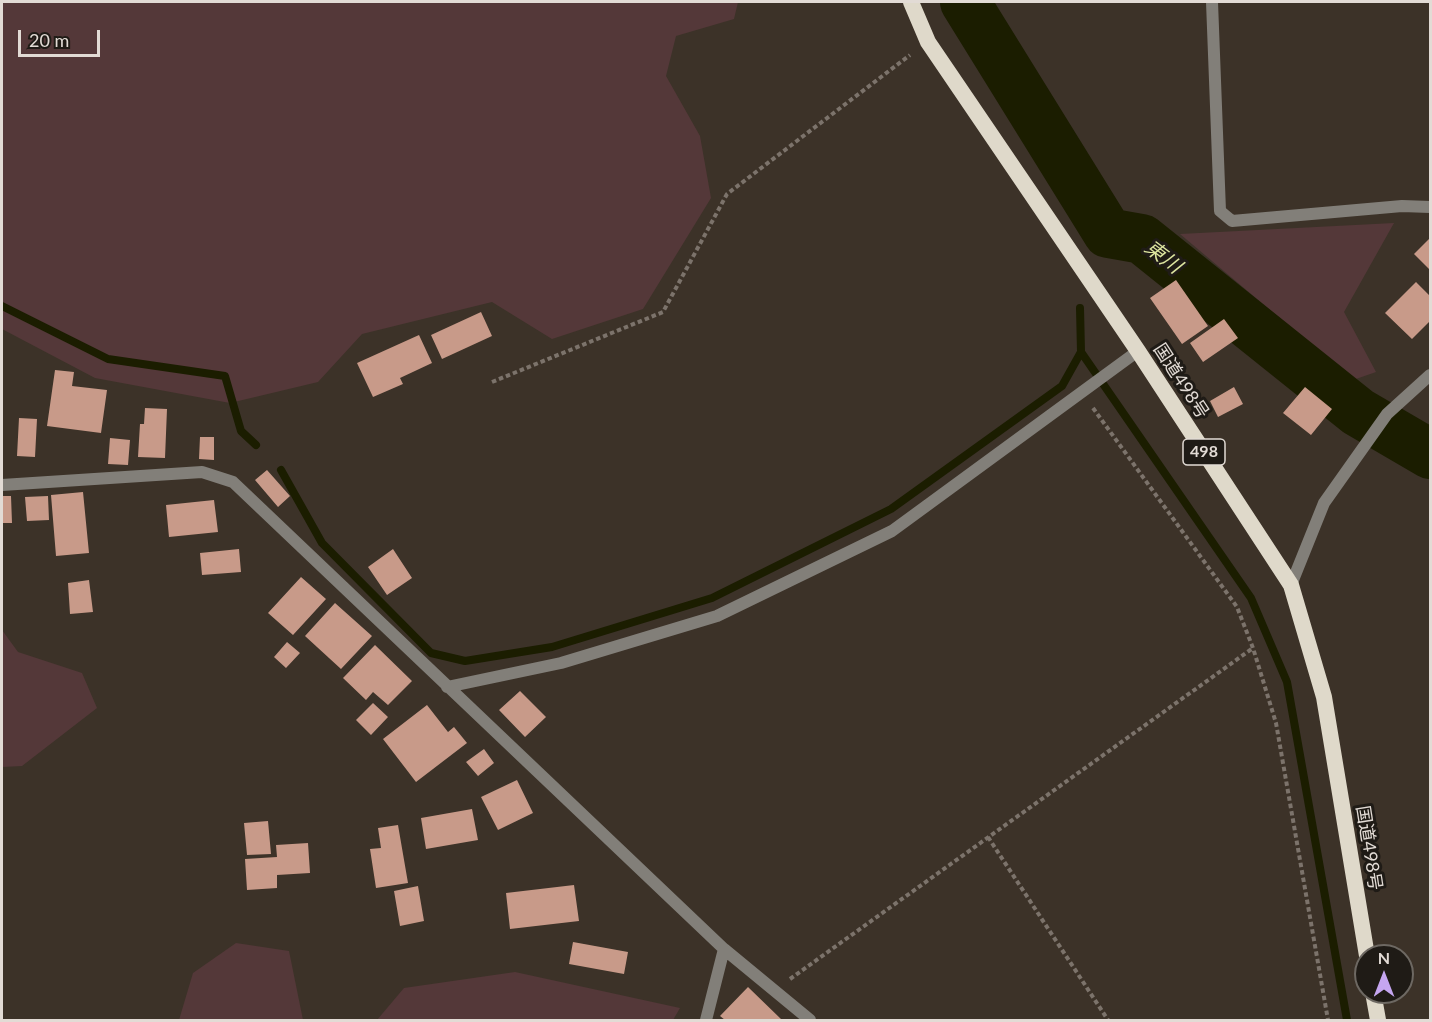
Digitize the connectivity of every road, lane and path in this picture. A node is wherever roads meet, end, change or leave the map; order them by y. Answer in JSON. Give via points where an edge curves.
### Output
{"nodes":[{"id":1,"x":911,"y":2,"type":"edge"},
{"id":2,"x":1212,"y":2,"type":"edge"},
{"id":3,"x":928,"y":42,"type":"junction"},
{"id":4,"x":1431,"y":207,"type":"edge"},
{"id":5,"x":1138,"y":351,"type":"junction"},
{"id":6,"x":1431,"y":375,"type":"edge"},
{"id":7,"x":492,"y":382,"type":"dead end"},
{"id":8,"x":1082,"y":393,"type":"junction"},
{"id":9,"x":2,"y":485,"type":"edge"},
{"id":10,"x":1291,"y":585,"type":"junction"},
{"id":11,"x":1253,"y":648,"type":"junction"},
{"id":12,"x":447,"y":687,"type":"junction"},
{"id":13,"x":988,"y":837,"type":"junction"},
{"id":14,"x":1365,"y":944,"type":"edge"},
{"id":15,"x":724,"y":949,"type":"junction"},
{"id":16,"x":774,"y":990,"type":"junction"},
{"id":17,"x":1375,"y":1004,"type":"edge"},
{"id":18,"x":706,"y":1020,"type":"edge"},
{"id":19,"x":810,"y":1020,"type":"edge"},
{"id":20,"x":1108,"y":1020,"type":"edge"},
{"id":21,"x":1328,"y":1020,"type":"edge"},
{"id":22,"x":1378,"y":1020,"type":"edge"}],
"edges":[{"from":1,"to":3,"type":"highway","name":"国道498号","number":"498"},
{"from":2,"to":4,"type":"street","via":[[1220,211],[1232,221]]},
{"from":3,"to":5,"type":"highway","name":"国道498号","number":"498"},
{"from":3,"to":7,"type":"path","via":[[727,194],[663,312]]},
{"from":5,"to":8,"type":"street"},
{"from":5,"to":10,"type":"highway","name":"国道498号","number":"498"},
{"from":6,"to":10,"type":"street","via":[[1387,414],[1324,503]]},
{"from":8,"to":11,"type":"path","via":[[1237,607]]},
{"from":8,"to":12,"type":"street","via":[[892,531],[717,616],[561,663]]},
{"from":9,"to":12,"type":"street","via":[[202,472],[233,483]]},
{"from":10,"to":14,"type":"highway","name":"国道498号","number":"498","via":[[1324,697]]},
{"from":11,"to":13,"type":"path"},
{"from":11,"to":21,"type":"path","via":[[1275,723]]},
{"from":12,"to":15,"type":"street"},
{"from":13,"to":16,"type":"path"},
{"from":13,"to":20,"type":"path"},
{"from":15,"to":16,"type":"street"},
{"from":15,"to":18,"type":"street"},
{"from":16,"to":19,"type":"street"},
{"from":17,"to":22,"type":"highway"}]}
